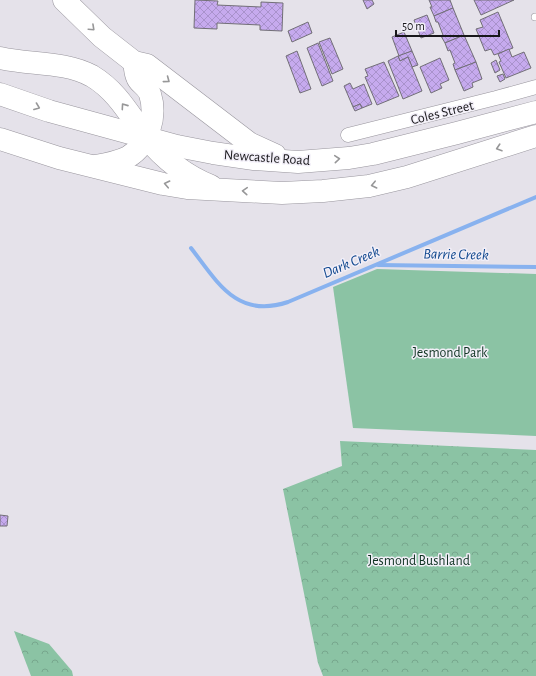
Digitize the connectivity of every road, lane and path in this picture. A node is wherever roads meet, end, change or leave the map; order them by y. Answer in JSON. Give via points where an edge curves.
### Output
{"nodes":[{"id":1,"x":64,"y":0,"type":"edge"},
{"id":2,"x":0,"y":58,"type":"edge"},
{"id":3,"x":134,"y":62,"type":"junction"},
{"id":4,"x":536,"y":87,"type":"edge"},
{"id":5,"x":0,"y":94,"type":"edge"},
{"id":6,"x":536,"y":112,"type":"edge"},
{"id":7,"x":348,"y":135,"type":"dead end"},
{"id":8,"x":536,"y":136,"type":"edge"},
{"id":9,"x":147,"y":138,"type":"junction"},
{"id":10,"x":0,"y":139,"type":"edge"},
{"id":11,"x":298,"y":162,"type":"junction"},
{"id":12,"x":92,"y":166,"type":"junction"},
{"id":13,"x":220,"y":189,"type":"junction"}],
"edges":[{"from":1,"to":3,"type":"highway","one_way":true,"via":[[102,38]]},
{"from":9,"to":2,"type":"highway","one_way":true,"via":[[119,98],[92,76],[70,68]]},
{"from":3,"to":9,"type":"highway","via":[[137,78],[147,86],[150,96],[152,110]]},
{"from":3,"to":11,"type":"highway","one_way":true,"via":[[147,65],[249,143],[270,154]]},
{"from":4,"to":7,"type":"street","name":"Coles Street"},
{"from":5,"to":9,"type":"highway","name":"Newcastle Road","one_way":true,"via":[[49,111]]},
{"from":11,"to":6,"type":"highway","name":"Newcastle Road","one_way":true,"via":[[373,154]]},
{"from":8,"to":13,"type":"highway","one_way":true,"via":[[407,177],[369,186],[282,193]]},
{"from":9,"to":11,"type":"highway","name":"Newcastle Road","via":[[213,154]]},
{"from":9,"to":12,"type":"highway","via":[[127,157],[113,163]]},
{"from":9,"to":13,"type":"highway","via":[[160,153],[196,180]]},
{"from":10,"to":12,"type":"highway"},
{"from":13,"to":12,"type":"highway","one_way":true,"via":[[175,186]]}]}
